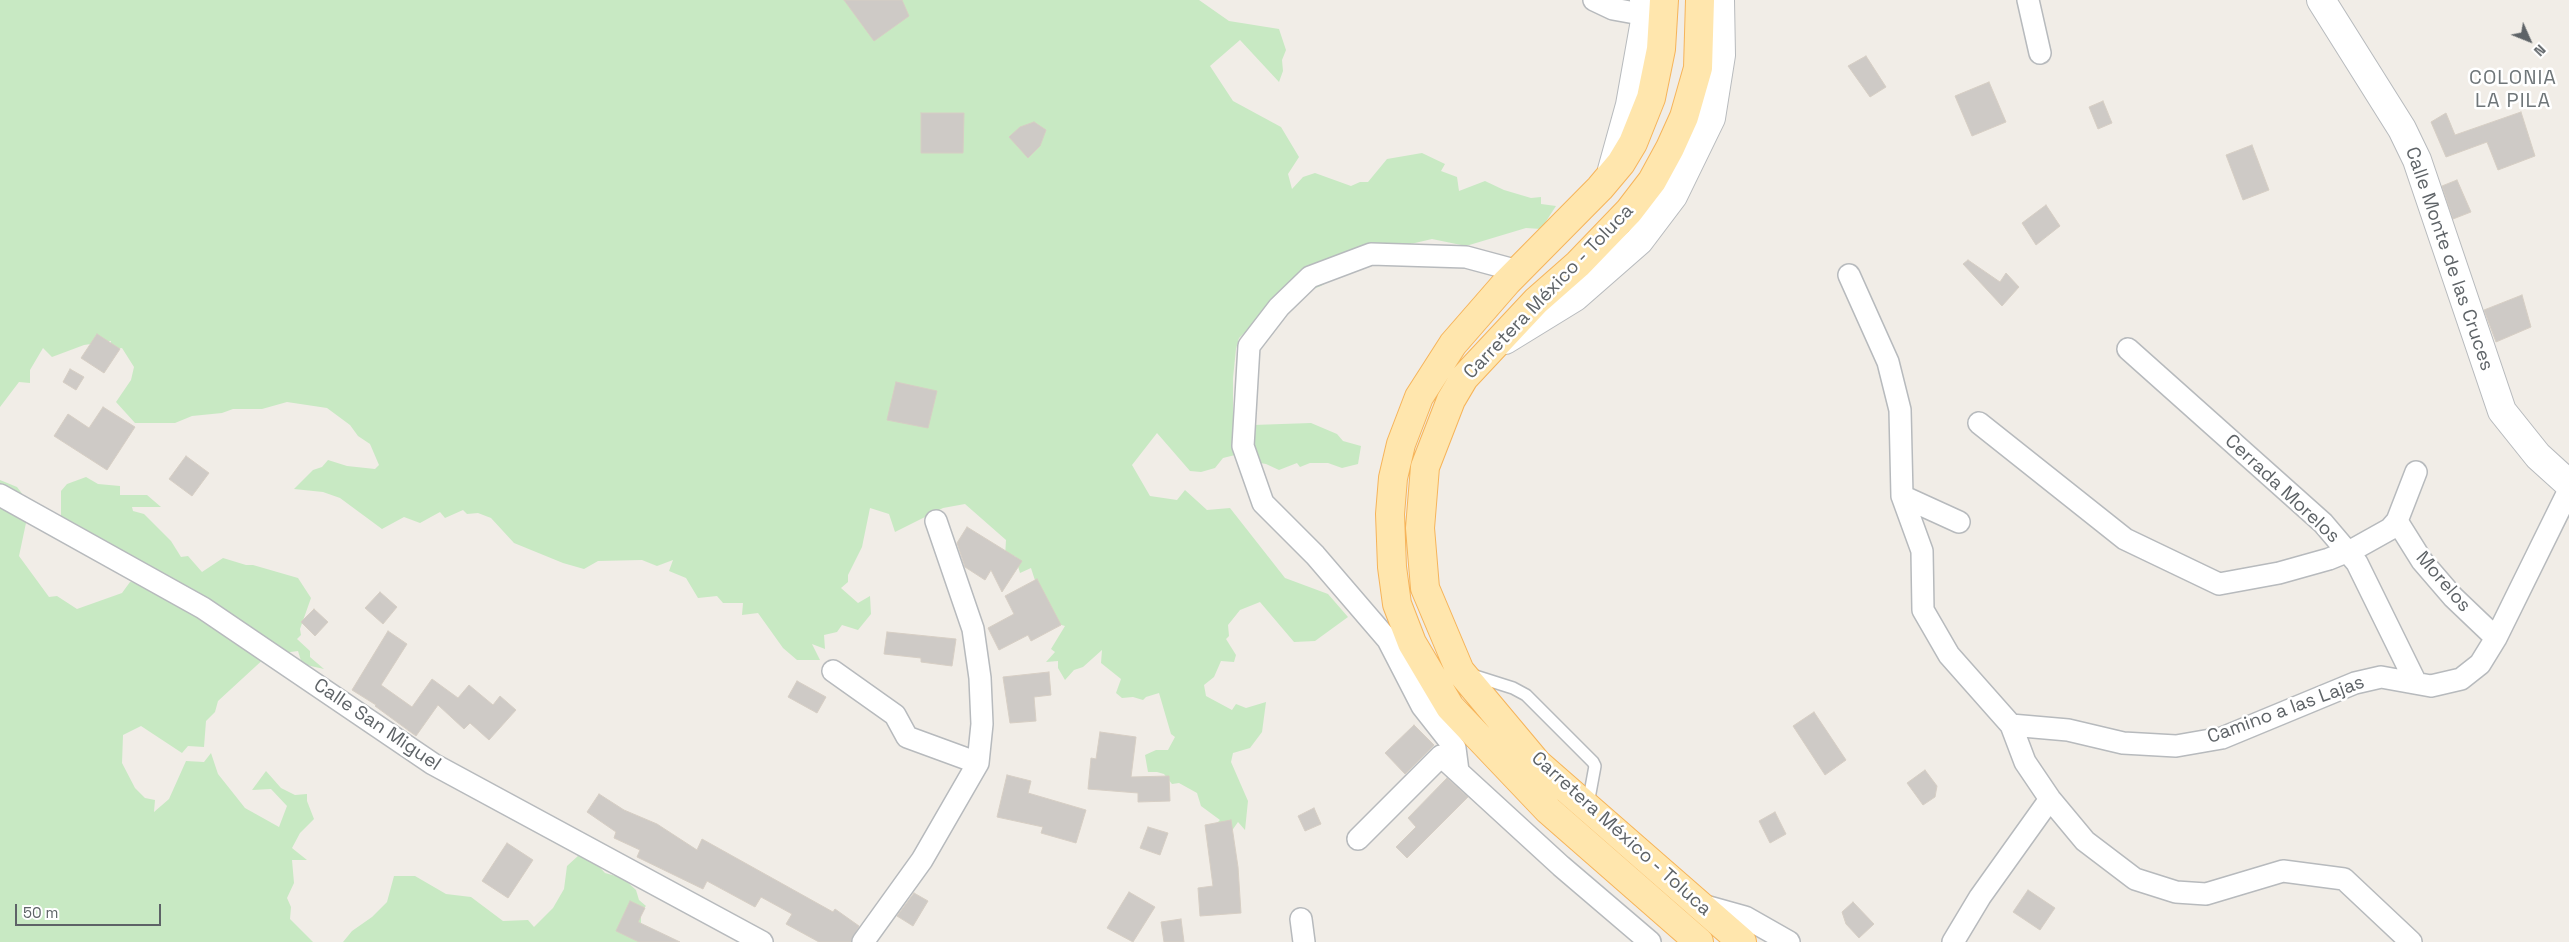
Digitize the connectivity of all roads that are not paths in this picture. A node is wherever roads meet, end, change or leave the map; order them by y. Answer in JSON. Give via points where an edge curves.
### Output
{"nodes":[{"id":1,"x":1594,"y":0,"type":"edge"},
{"id":2,"x":1700,"y":0,"type":"edge"},
{"id":3,"x":1720,"y":0,"type":"edge"},
{"id":4,"x":2028,"y":0,"type":"edge"},
{"id":5,"x":2320,"y":0,"type":"edge"},
{"id":6,"x":1651,"y":5,"type":"edge"},
{"id":7,"x":2040,"y":53,"type":"dead end"},
{"id":8,"x":1518,"y":271,"type":"junction"},
{"id":9,"x":1849,"y":275,"type":"dead end"},
{"id":10,"x":2128,"y":348,"type":"dead end"},
{"id":11,"x":1487,"y":352,"type":"junction"},
{"id":12,"x":1979,"y":423,"type":"dead end"},
{"id":13,"x":2416,"y":472,"type":"dead end"},
{"id":14,"x":2569,"y":484,"type":"edge"},
{"id":15,"x":2569,"y":490,"type":"edge"},
{"id":16,"x":0,"y":495,"type":"edge"},
{"id":17,"x":1902,"y":496,"type":"junction"},
{"id":18,"x":936,"y":521,"type":"dead end"},
{"id":19,"x":1959,"y":522,"type":"dead end"},
{"id":20,"x":2397,"y":522,"type":"junction"},
{"id":21,"x":2348,"y":552,"type":"junction"},
{"id":22,"x":2496,"y":638,"type":"junction"},
{"id":23,"x":833,"y":671,"type":"dead end"},
{"id":24,"x":1460,"y":671,"type":"junction"},
{"id":25,"x":2416,"y":683,"type":"junction"},
{"id":26,"x":2011,"y":725,"type":"junction"},
{"id":27,"x":978,"y":763,"type":"junction"},
{"id":28,"x":1458,"y":771,"type":"junction"},
{"id":29,"x":2050,"y":799,"type":"junction"},
{"id":30,"x":1587,"y":806,"type":"junction"},
{"id":31,"x":1358,"y":839,"type":"dead end"},
{"id":32,"x":1700,"y":904,"type":"junction"},
{"id":33,"x":1300,"y":919,"type":"dead end"},
{"id":34,"x":762,"y":942,"type":"edge"},
{"id":35,"x":864,"y":942,"type":"edge"},
{"id":36,"x":1304,"y":942,"type":"edge"},
{"id":37,"x":1650,"y":942,"type":"edge"},
{"id":38,"x":1699,"y":942,"type":"edge"},
{"id":39,"x":1742,"y":942,"type":"edge"},
{"id":40,"x":1789,"y":942,"type":"edge"},
{"id":41,"x":1953,"y":942,"type":"edge"},
{"id":42,"x":2411,"y":942,"type":"edge"}],
"edges":[{"from":1,"to":6,"type":"street","via":[[1613,9]]},
{"from":2,"to":11,"type":"main road","name":"Carretera México - Toluca","via":[[1698,68],[1684,117],[1652,180],[1601,242]]},
{"from":3,"to":11,"type":"street","via":[[1721,55],[1711,118],[1673,196],[1639,241],[1575,297]]},
{"from":4,"to":7,"type":"street"},
{"from":5,"to":14,"type":"street","name":"Calle Monte de las Cruces","via":[[2402,129],[2418,160],[2502,411],[2538,456]]},
{"from":6,"to":8,"type":"main road","name":"Carretera México - Toluca","via":[[1661,49],[1651,98],[1633,142],[1610,178]]},
{"from":8,"to":28,"type":"street","via":[[1466,257],[1371,254],[1310,277],[1279,307],[1249,346],[1243,446],[1263,503],[1315,555],[1388,640],[1422,706],[1454,748]]},
{"from":8,"to":38,"type":"main road","name":"Carretera México - Toluca","via":[[1453,344],[1419,397],[1400,444],[1390,514],[1397,604],[1412,643],[1450,707],[1548,810]]},
{"from":9,"to":17,"type":"street","via":[[1888,362],[1900,410]]},
{"from":10,"to":21,"type":"street","name":"Cerrada Morelos","via":[[2323,523]]},
{"from":11,"to":24,"type":"main road","name":"Carretera México - Toluca","via":[[1464,378],[1452,400],[1425,467],[1420,508],[1425,588]]},
{"from":12,"to":21,"type":"street","via":[[2125,539],[2219,584],[2279,573]]},
{"from":13,"to":20,"type":"street"},
{"from":15,"to":22,"type":"street","name":"Camino a las Lajas"},
{"from":16,"to":34,"type":"street","name":"Calle San Miguel","via":[[203,608],[433,764]]},
{"from":17,"to":19,"type":"street"},
{"from":17,"to":26,"type":"street","via":[[1922,552],[1923,610],[1949,655]]},
{"from":18,"to":27,"type":"street","via":[[973,629],[982,724]]},
{"from":20,"to":21,"type":"street"},
{"from":20,"to":22,"type":"street","name":"Morelos","via":[[2422,561],[2452,597]]},
{"from":21,"to":25,"type":"street","name":"Cerrada Morelos","via":[[2357,562]]},
{"from":22,"to":25,"type":"street","name":"Camino a las Lajas","via":[[2480,664],[2461,679],[2431,686]]},
{"from":23,"to":27,"type":"street","via":[[895,714],[907,737]]},
{"from":24,"to":30,"type":"main road","name":"Carretera México - Toluca","via":[[1537,763]]},
{"from":24,"to":30,"type":"lane","via":[[1526,695],[1593,762],[1595,766]]},
{"from":25,"to":26,"type":"street","name":"Camino a las Lajas","via":[[2381,677],[2355,683],[2222,738],[2176,746],[2123,743],[2068,730]]},
{"from":26,"to":29,"type":"street","via":[[2025,762]]},
{"from":27,"to":35,"type":"street","via":[[922,860]]},
{"from":28,"to":31,"type":"street","via":[[1441,756]]},
{"from":28,"to":37,"type":"street"},
{"from":29,"to":41,"type":"street","via":[[1980,897]]},
{"from":29,"to":42,"type":"street","via":[[2085,841],[2135,879],[2176,892],[2206,894],[2283,871],[2344,879]]},
{"from":30,"to":32,"type":"main road","name":"Carretera México - Toluca"},
{"from":32,"to":39,"type":"main road","name":"Carretera México - Toluca"},
{"from":32,"to":40,"type":"street","via":[[1745,917]]},
{"from":33,"to":36,"type":"street"}]}
